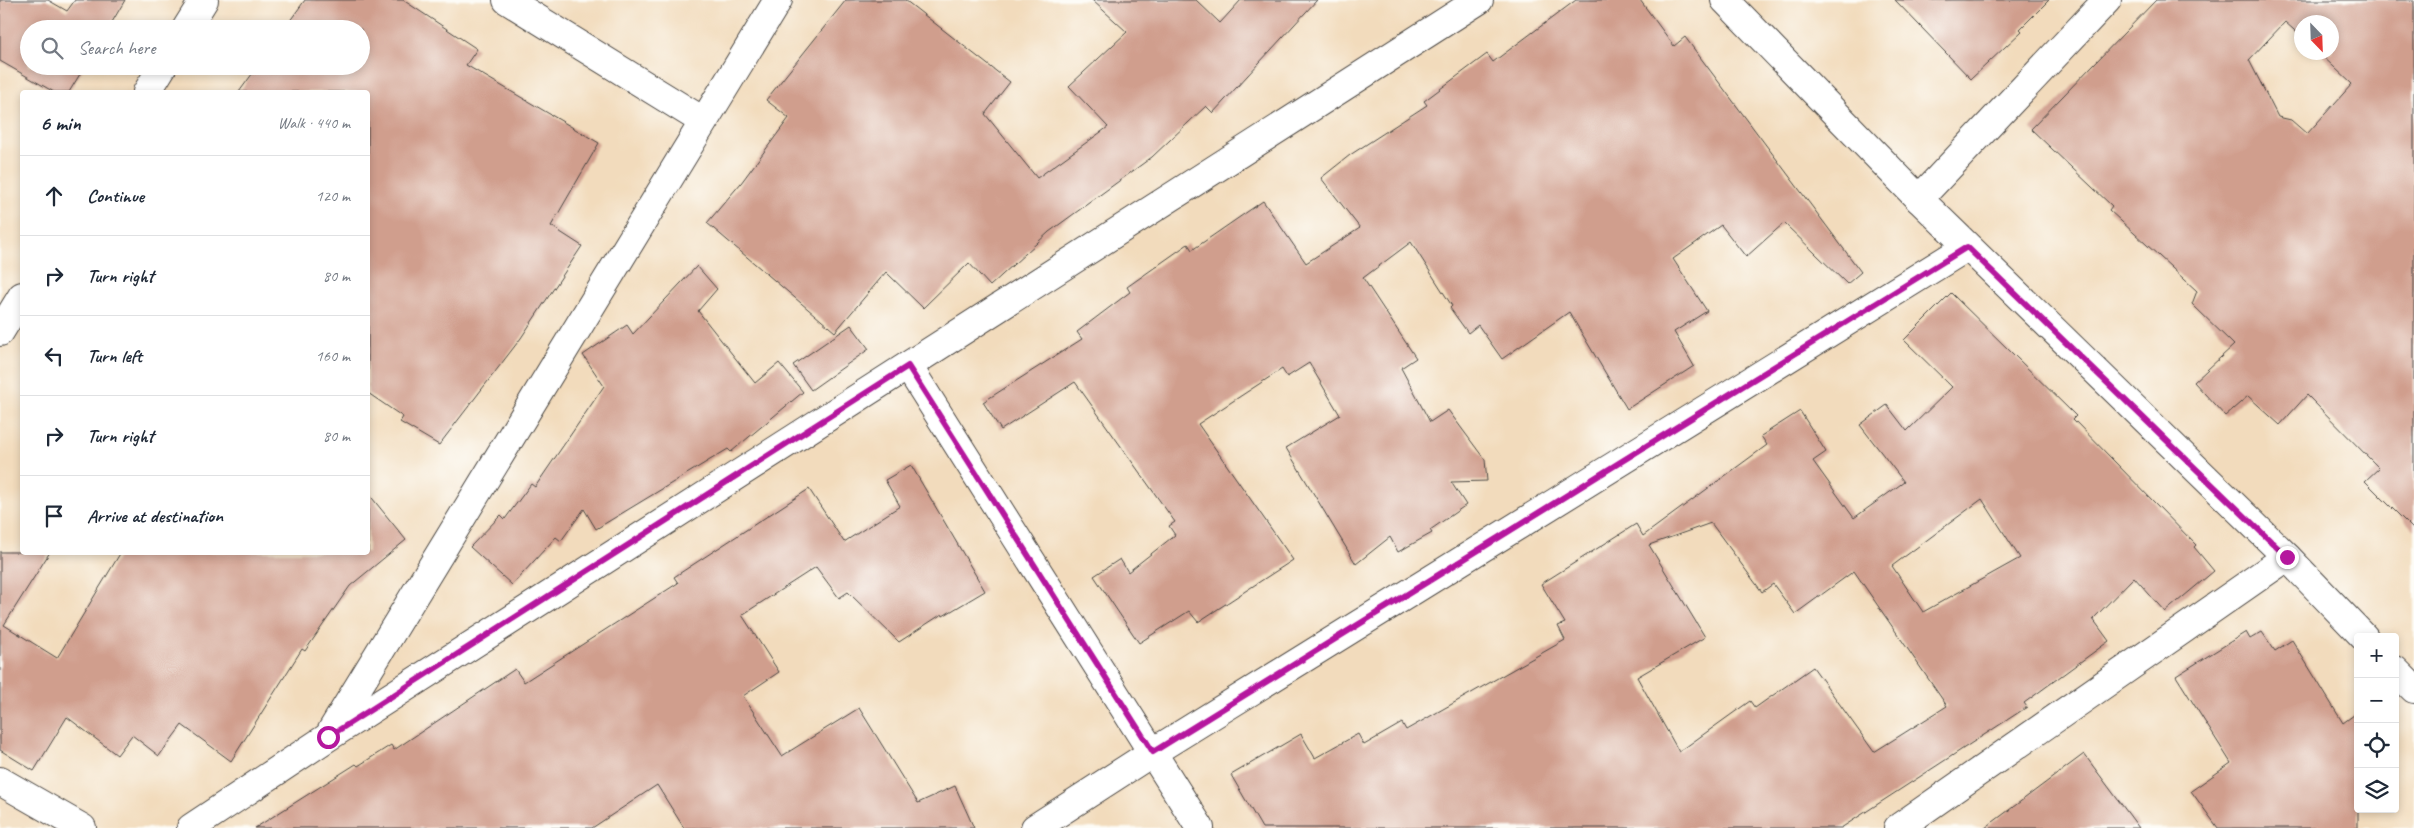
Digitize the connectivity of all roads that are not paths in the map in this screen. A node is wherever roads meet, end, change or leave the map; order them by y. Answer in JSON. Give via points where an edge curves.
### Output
{"nodes":[{"id":1,"x":204,"y":0,"type":"edge"},
{"id":2,"x":507,"y":0,"type":"edge"},
{"id":3,"x":778,"y":0,"type":"edge"},
{"id":4,"x":1479,"y":0,"type":"edge"},
{"id":5,"x":1725,"y":0,"type":"edge"},
{"id":6,"x":2107,"y":0,"type":"edge"},
{"id":7,"x":192,"y":20,"type":"edge"},
{"id":8,"x":157,"y":75,"type":"edge"},
{"id":9,"x":148,"y":90,"type":"edge"},
{"id":10,"x":703,"y":121,"type":"junction"},
{"id":11,"x":1919,"y":199,"type":"junction"},
{"id":12,"x":1967,"y":247,"type":"junction"},
{"id":13,"x":20,"y":299,"type":"edge"},
{"id":14,"x":0,"y":332,"type":"edge"},
{"id":15,"x":908,"y":366,"type":"junction"},
{"id":16,"x":2287,"y":557,"type":"junction"},
{"id":17,"x":2360,"y":633,"type":"edge"},
{"id":18,"x":2399,"y":674,"type":"edge"},
{"id":19,"x":2414,"y":689,"type":"edge"},
{"id":20,"x":328,"y":737,"type":"junction"},
{"id":21,"x":1153,"y":752,"type":"junction"},
{"id":22,"x":0,"y":781,"type":"edge"},
{"id":23,"x":82,"y":828,"type":"edge"},
{"id":24,"x":191,"y":828,"type":"edge"},
{"id":25,"x":1035,"y":828,"type":"edge"},
{"id":26,"x":1200,"y":828,"type":"edge"},
{"id":27,"x":1898,"y":828,"type":"edge"}],
"edges":[{"from":1,"to":7,"type":"street"},
{"from":2,"to":10,"type":"street"},
{"from":3,"to":10,"type":"street"},
{"from":4,"to":15,"type":"street"},
{"from":5,"to":11,"type":"street"},
{"from":6,"to":11,"type":"street"},
{"from":8,"to":9,"type":"street"},
{"from":10,"to":20,"type":"street"},
{"from":11,"to":12,"type":"street"},
{"from":12,"to":16,"type":"street"},
{"from":12,"to":21,"type":"street"},
{"from":13,"to":14,"type":"street"},
{"from":15,"to":20,"type":"street"},
{"from":15,"to":21,"type":"street"},
{"from":16,"to":17,"type":"street"},
{"from":16,"to":27,"type":"street"},
{"from":18,"to":19,"type":"street"},
{"from":20,"to":24,"type":"street"},
{"from":21,"to":25,"type":"street"},
{"from":21,"to":26,"type":"street"},
{"from":22,"to":23,"type":"street"}]}
